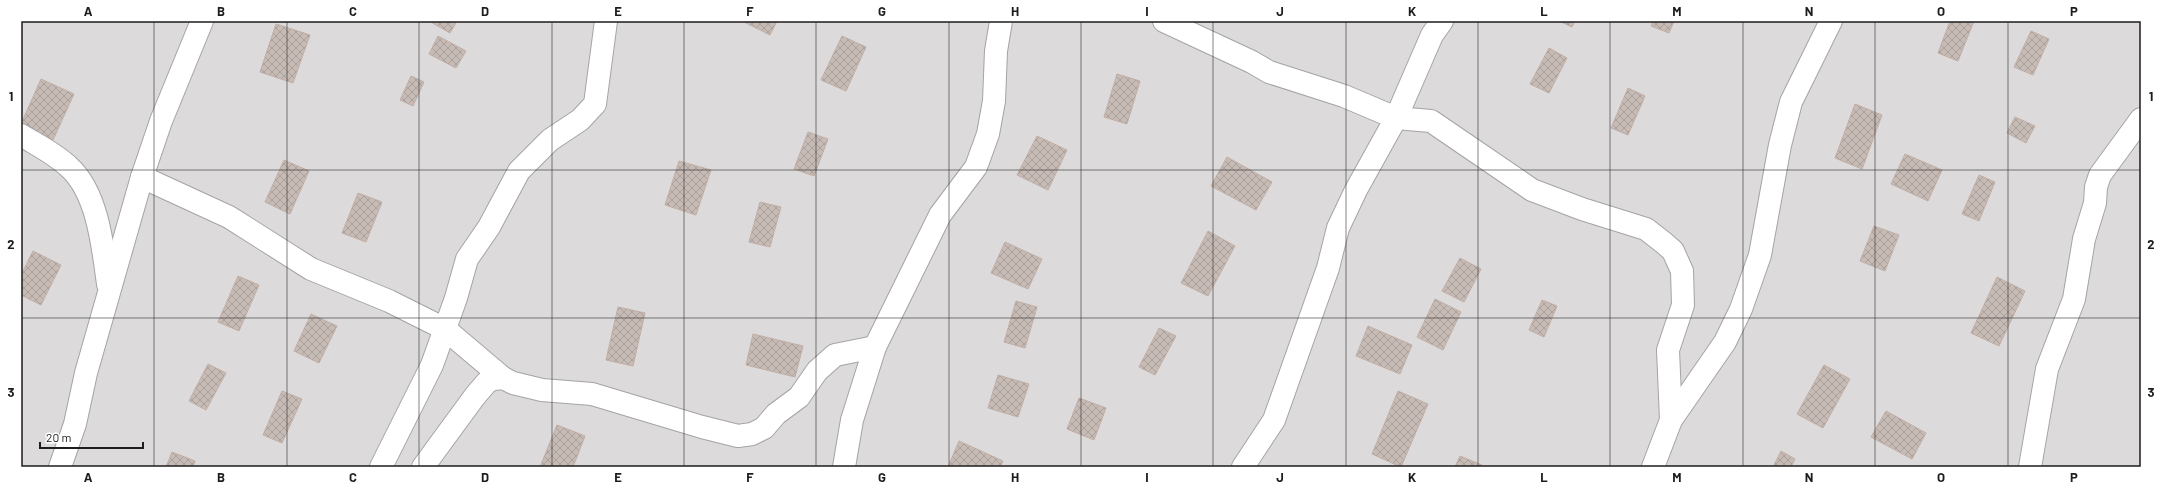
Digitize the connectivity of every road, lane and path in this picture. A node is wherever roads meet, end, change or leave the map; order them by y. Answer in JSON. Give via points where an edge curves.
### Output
{"nodes":[{"id":1,"x":202,"y":21,"type":"edge"},
{"id":2,"x":606,"y":21,"type":"edge"},
{"id":3,"x":1001,"y":21,"type":"edge"},
{"id":4,"x":1164,"y":21,"type":"edge"},
{"id":5,"x":1442,"y":21,"type":"edge"},
{"id":6,"x":1832,"y":21,"type":"edge"},
{"id":7,"x":1396,"y":118,"type":"junction"},
{"id":8,"x":2141,"y":119,"type":"edge"},
{"id":9,"x":21,"y":136,"type":"edge"},
{"id":10,"x":142,"y":177,"type":"junction"},
{"id":11,"x":109,"y":288,"type":"junction"},
{"id":12,"x":445,"y":329,"type":"junction"},
{"id":13,"x":875,"y":347,"type":"junction"},
{"id":14,"x":503,"y":378,"type":"junction"},
{"id":15,"x":1671,"y":420,"type":"junction"},
{"id":16,"x":60,"y":467,"type":"edge"},
{"id":17,"x":382,"y":467,"type":"edge"},
{"id":18,"x":423,"y":467,"type":"edge"},
{"id":19,"x":844,"y":467,"type":"edge"},
{"id":20,"x":1243,"y":467,"type":"edge"},
{"id":21,"x":1653,"y":467,"type":"edge"},
{"id":22,"x":2030,"y":467,"type":"edge"}],
"edges":[{"from":1,"to":10,"type":"street","via":[[161,121]]},
{"from":2,"to":12,"type":"street","via":[[595,104],[584,117],[550,140],[519,171],[489,227],[467,259]]},
{"from":3,"to":13,"type":"street","via":[[996,51],[994,101],[983,150],[976,167],[940,215]]},
{"from":4,"to":7,"type":"street","via":[[1269,72],[1344,96]]},
{"from":5,"to":7,"type":"street","via":[[1429,40]]},
{"from":6,"to":15,"type":"street","via":[[1791,102],[1780,145],[1760,255],[1741,309],[1724,342]]},
{"from":7,"to":15,"type":"street","via":[[1431,121],[1532,190],[1646,229],[1674,251],[1682,271],[1682,305],[1668,350]]},
{"from":7,"to":20,"type":"street","via":[[1338,228],[1328,268],[1274,420]]},
{"from":8,"to":22,"type":"street","via":[[2100,176],[2096,187],[2095,203],[2084,239],[2074,299],[2047,369]]},
{"from":9,"to":11,"type":"street","via":[[71,168],[83,186],[101,236]]},
{"from":10,"to":11,"type":"street"},
{"from":10,"to":12,"type":"street","via":[[229,217],[311,269],[389,301]]},
{"from":11,"to":16,"type":"street","via":[[75,424]]},
{"from":12,"to":14,"type":"street"},
{"from":12,"to":17,"type":"street","via":[[432,365]]},
{"from":13,"to":14,"type":"street","via":[[835,355],[817,371],[799,397],[776,414],[764,428],[752,434],[738,436],[592,394],[542,390]]},
{"from":13,"to":19,"type":"street","via":[[852,420]]},
{"from":14,"to":18,"type":"street","via":[[487,382],[483,386]]},
{"from":15,"to":21,"type":"street"}]}
